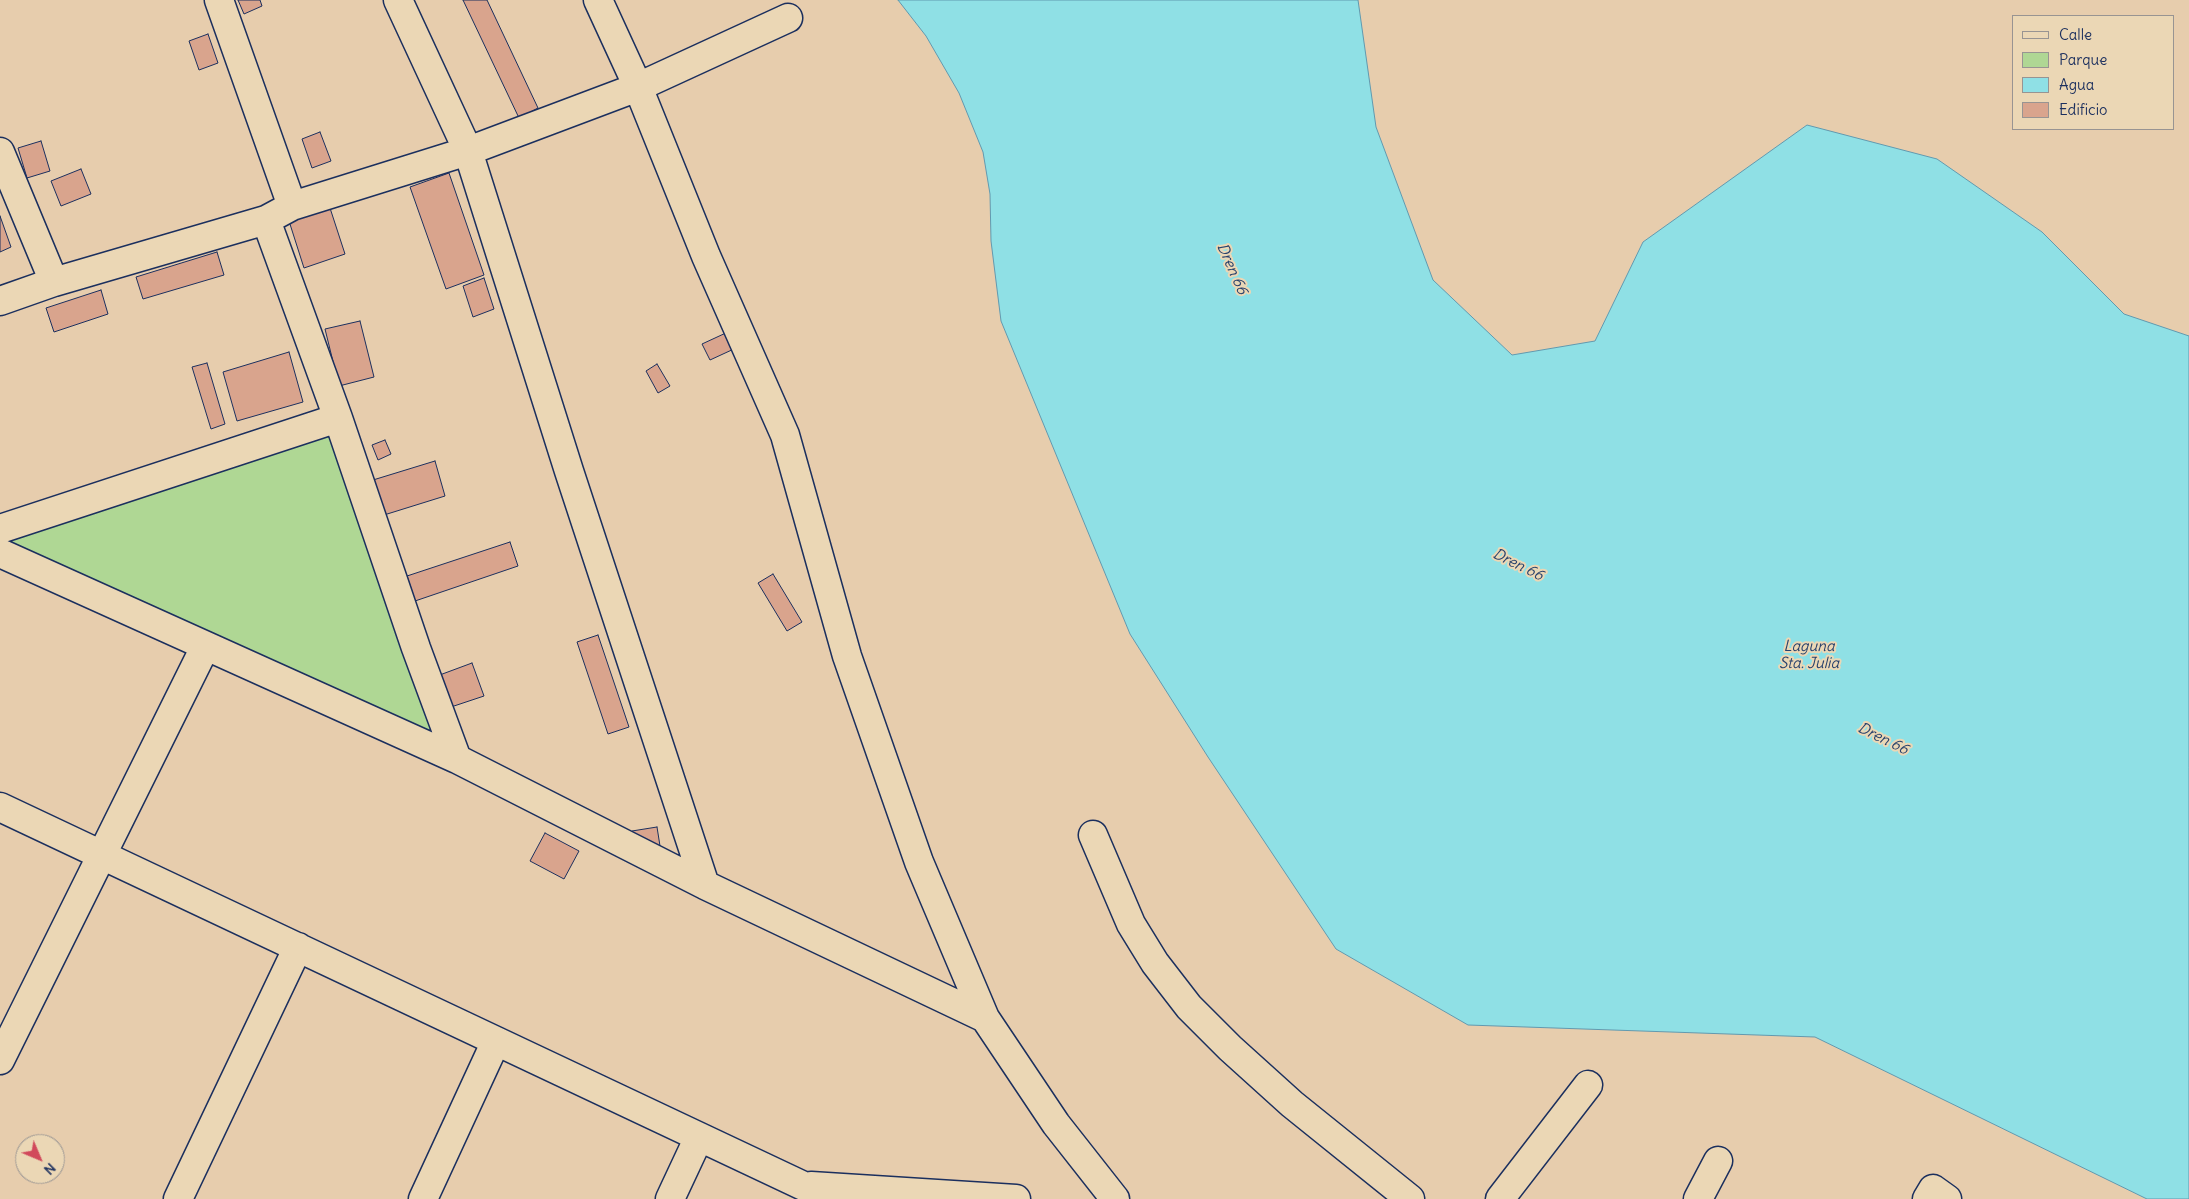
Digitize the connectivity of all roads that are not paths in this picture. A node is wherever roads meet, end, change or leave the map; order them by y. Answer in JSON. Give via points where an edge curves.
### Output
{"nodes":[{"id":1,"x":220,"y":0,"type":"edge"},
{"id":2,"x":398,"y":0,"type":"edge"},
{"id":3,"x":598,"y":0,"type":"edge"},
{"id":4,"x":788,"y":18,"type":"dead end"},
{"id":5,"x":638,"y":87,"type":"junction"},
{"id":6,"x":468,"y":151,"type":"junction"},
{"id":7,"x":0,"y":152,"type":"edge"},
{"id":8,"x":292,"y":206,"type":"junction"},
{"id":9,"x":266,"y":220,"type":"junction"},
{"id":10,"x":54,"y":282,"type":"junction"},
{"id":11,"x":0,"y":300,"type":"edge"},
{"id":12,"x":338,"y":418,"type":"junction"},
{"id":13,"x":0,"y":529,"type":"edge"},
{"id":14,"x":0,"y":553,"type":"edge"},
{"id":15,"x":205,"y":647,"type":"junction"},
{"id":16,"x":457,"y":759,"type":"junction"},
{"id":17,"x":0,"y":807,"type":"edge"},
{"id":18,"x":1093,"y":835,"type":"dead end"},
{"id":19,"x":101,"y":855,"type":"junction"},
{"id":20,"x":705,"y":885,"type":"junction"},
{"id":21,"x":298,"y":947,"type":"junction"},
{"id":22,"x":985,"y":1018,"type":"junction"},
{"id":23,"x":496,"y":1041,"type":"junction"},
{"id":24,"x":2,"y":1049,"type":"edge"},
{"id":25,"x":1588,"y":1085,"type":"dead end"},
{"id":26,"x":699,"y":1137,"type":"junction"},
{"id":27,"x":1718,"y":1161,"type":"dead end"},
{"id":28,"x":801,"y":1186,"type":"junction"},
{"id":29,"x":906,"y":1195,"type":"edge"},
{"id":30,"x":178,"y":1199,"type":"edge"},
{"id":31,"x":422,"y":1199,"type":"edge"},
{"id":32,"x":670,"y":1199,"type":"edge"},
{"id":33,"x":831,"y":1199,"type":"edge"},
{"id":34,"x":1016,"y":1199,"type":"edge"},
{"id":35,"x":1115,"y":1199,"type":"edge"},
{"id":36,"x":1410,"y":1199,"type":"edge"},
{"id":37,"x":1500,"y":1199,"type":"edge"},
{"id":38,"x":1698,"y":1199,"type":"edge"},
{"id":39,"x":1927,"y":1199,"type":"edge"},
{"id":40,"x":1947,"y":1199,"type":"edge"}],
"edges":[{"from":1,"to":8,"type":"street"},
{"from":2,"to":6,"type":"street"},
{"from":3,"to":5,"type":"street"},
{"from":4,"to":5,"type":"street"},
{"from":5,"to":6,"type":"street"},
{"from":5,"to":22,"type":"street","via":[[706,256],[786,435],[847,656],[919,862]]},
{"from":6,"to":8,"type":"street"},
{"from":6,"to":20,"type":"street"},
{"from":7,"to":10,"type":"street"},
{"from":8,"to":9,"type":"street"},
{"from":9,"to":10,"type":"street"},
{"from":9,"to":12,"type":"street"},
{"from":10,"to":11,"type":"street"},
{"from":12,"to":13,"type":"street"},
{"from":12,"to":16,"type":"street"},
{"from":14,"to":15,"type":"street"},
{"from":15,"to":16,"type":"street"},
{"from":15,"to":19,"type":"street"},
{"from":16,"to":20,"type":"street"},
{"from":17,"to":19,"type":"street"},
{"from":18,"to":36,"type":"street","via":[[1130,924],[1155,963],[1190,1007],[1292,1104]]},
{"from":19,"to":21,"type":"street"},
{"from":19,"to":24,"type":"street"},
{"from":20,"to":22,"type":"street"},
{"from":21,"to":23,"type":"street"},
{"from":21,"to":30,"type":"street"},
{"from":22,"to":35,"type":"street","via":[[1056,1124]]},
{"from":23,"to":26,"type":"street"},
{"from":23,"to":31,"type":"street"},
{"from":25,"to":37,"type":"street"},
{"from":26,"to":28,"type":"street"},
{"from":26,"to":32,"type":"street"},
{"from":27,"to":38,"type":"street"},
{"from":28,"to":29,"type":"street"},
{"from":28,"to":33,"type":"street"},
{"from":29,"to":34,"type":"street"},
{"from":39,"to":40,"type":"street","via":[[1933,1189]]}]}
